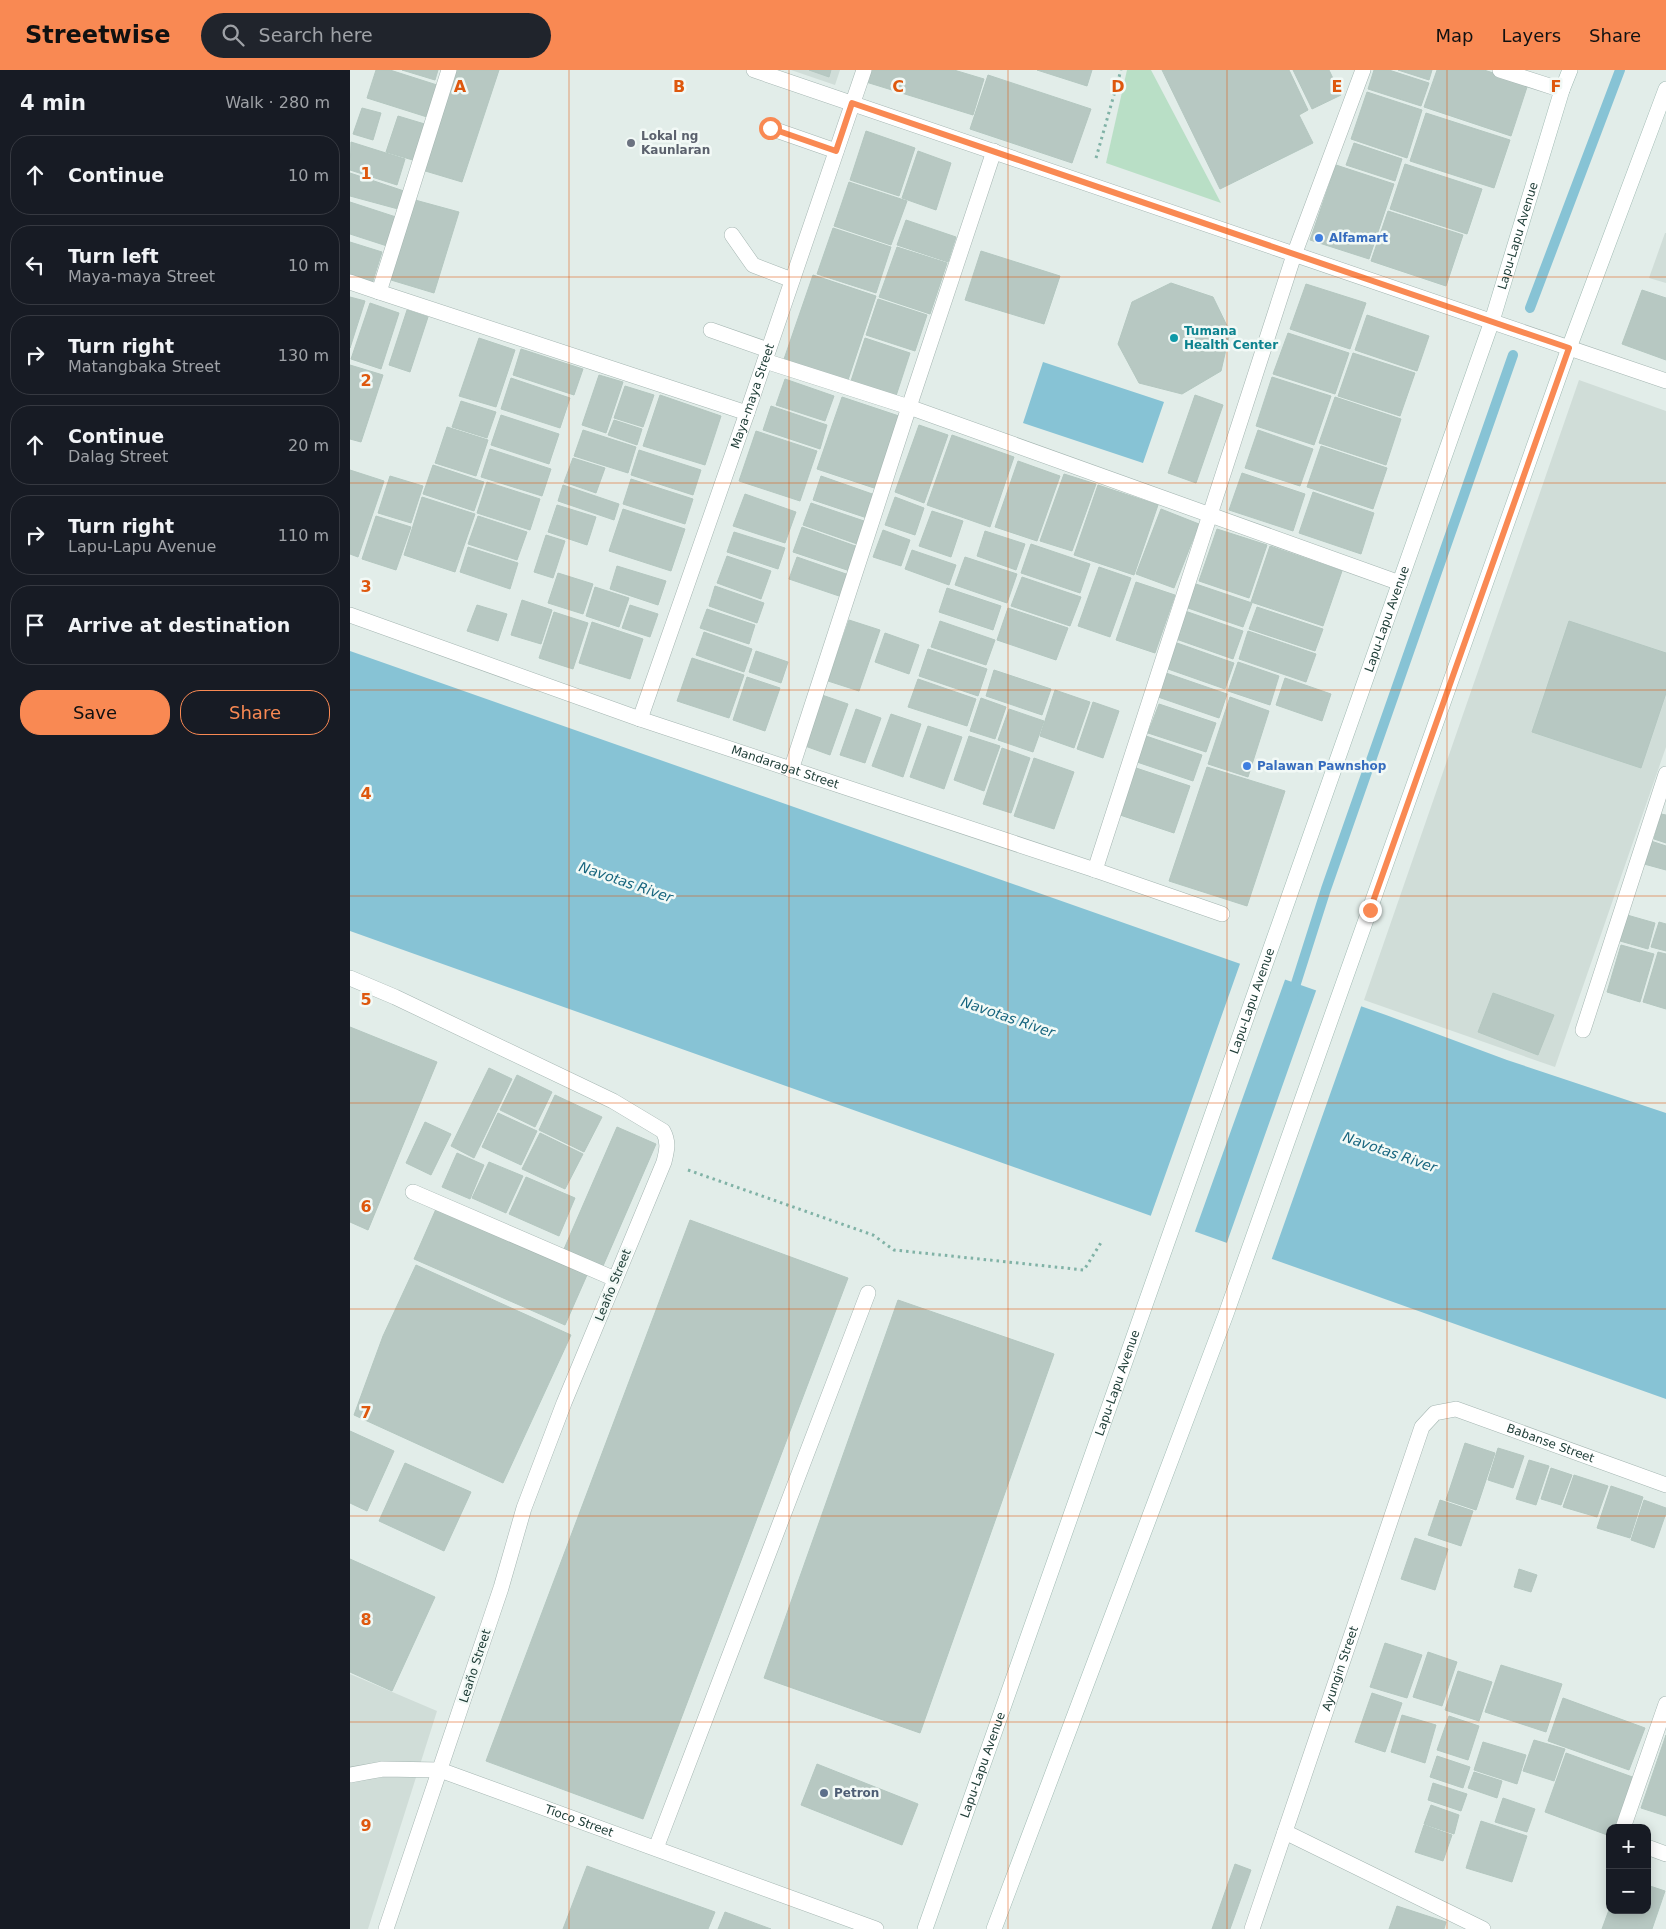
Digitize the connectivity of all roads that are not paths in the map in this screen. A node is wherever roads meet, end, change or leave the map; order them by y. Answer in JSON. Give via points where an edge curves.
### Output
{"nodes":[{"id":1,"x":448,"y":70,"type":"edge"},
{"id":2,"x":754,"y":70,"type":"edge"},
{"id":3,"x":864,"y":70,"type":"edge"},
{"id":4,"x":1363,"y":70,"type":"edge"},
{"id":5,"x":1500,"y":70,"type":"edge"},
{"id":6,"x":1570,"y":70,"type":"edge"},
{"id":7,"x":1666,"y":89,"type":"edge"},
{"id":8,"x":1562,"y":90,"type":"junction"},
{"id":9,"x":852,"y":103,"type":"junction"},
{"id":10,"x":770,"y":128,"type":"dead end"},
{"id":11,"x":836,"y":151,"type":"junction"},
{"id":12,"x":994,"y":151,"type":"junction"},
{"id":13,"x":732,"y":235,"type":"dead end"},
{"id":14,"x":1294,"y":255,"type":"junction"},
{"id":15,"x":792,"y":280,"type":"junction"},
{"id":16,"x":350,"y":282,"type":"edge"},
{"id":17,"x":379,"y":292,"type":"junction"},
{"id":18,"x":1492,"y":321,"type":"junction"},
{"id":19,"x":711,"y":330,"type":"dead end"},
{"id":20,"x":1569,"y":348,"type":"junction"},
{"id":21,"x":766,"y":356,"type":"junction"},
{"id":22,"x":1666,"y":381,"type":"edge"},
{"id":23,"x":909,"y":407,"type":"junction"},
{"id":24,"x":747,"y":413,"type":"junction"},
{"id":25,"x":1211,"y":515,"type":"junction"},
{"id":26,"x":1400,"y":583,"type":"junction"},
{"id":27,"x":350,"y":615,"type":"edge"},
{"id":28,"x":640,"y":720,"type":"junction"},
{"id":29,"x":791,"y":770,"type":"junction"},
{"id":30,"x":1666,"y":774,"type":"edge"},
{"id":31,"x":1095,"y":870,"type":"junction"},
{"id":32,"x":1222,"y":914,"type":"dead end"},
{"id":33,"x":350,"y":978,"type":"edge"},
{"id":34,"x":1583,"y":1030,"type":"dead end"},
{"id":35,"x":413,"y":1192,"type":"dead end"},
{"id":36,"x":615,"y":1279,"type":"junction"},
{"id":37,"x":868,"y":1293,"type":"dead end"},
{"id":38,"x":1435,"y":1413,"type":"joint"},
{"id":39,"x":1666,"y":1484,"type":"edge"},
{"id":40,"x":1666,"y":1704,"type":"edge"},
{"id":41,"x":440,"y":1770,"type":"junction"},
{"id":42,"x":350,"y":1776,"type":"edge"},
{"id":43,"x":1624,"y":1824,"type":"edge"},
{"id":44,"x":1285,"y":1832,"type":"junction"},
{"id":45,"x":656,"y":1848,"type":"junction"},
{"id":46,"x":1651,"y":1848,"type":"edge"},
{"id":47,"x":1666,"y":1854,"type":"edge"},
{"id":48,"x":386,"y":1929,"type":"edge"},
{"id":49,"x":876,"y":1929,"type":"edge"},
{"id":50,"x":926,"y":1929,"type":"edge"},
{"id":51,"x":994,"y":1929,"type":"edge"},
{"id":52,"x":1252,"y":1929,"type":"edge"},
{"id":53,"x":1483,"y":1929,"type":"edge"}],
"edges":[{"from":1,"to":17,"type":"street"},
{"from":2,"to":9,"type":"street"},
{"from":3,"to":9,"type":"street","name":"Maya-maya Street"},
{"from":4,"to":14,"type":"street"},
{"from":5,"to":8,"type":"street"},
{"from":6,"to":8,"type":"street","name":"Lapu-Lapu Avenue"},
{"from":7,"to":20,"type":"street"},
{"from":8,"to":18,"type":"street","name":"Lapu-Lapu Avenue"},
{"from":9,"to":11,"type":"street","name":"Maya-maya Street"},
{"from":9,"to":12,"type":"street"},
{"from":10,"to":11,"type":"street"},
{"from":11,"to":15,"type":"street","name":"Maya-maya Street"},
{"from":12,"to":14,"type":"street"},
{"from":12,"to":23,"type":"street"},
{"from":13,"to":15,"type":"street","via":[[753,265]]},
{"from":14,"to":18,"type":"street"},
{"from":14,"to":25,"type":"street"},
{"from":15,"to":21,"type":"street","name":"Maya-maya Street"},
{"from":16,"to":17,"type":"street"},
{"from":17,"to":24,"type":"street"},
{"from":18,"to":20,"type":"street"},
{"from":18,"to":26,"type":"street","name":"Lapu-Lapu Avenue"},
{"from":19,"to":21,"type":"street"},
{"from":20,"to":22,"type":"street"},
{"from":20,"to":51,"type":"street","via":[[1232,1298]]},
{"from":21,"to":23,"type":"street"},
{"from":21,"to":24,"type":"street","name":"Maya-maya Street"},
{"from":23,"to":25,"type":"street"},
{"from":23,"to":29,"type":"street"},
{"from":24,"to":28,"type":"street","name":"Maya-maya Street"},
{"from":25,"to":26,"type":"street"},
{"from":25,"to":31,"type":"street"},
{"from":26,"to":50,"type":"street","name":"Lapu-Lapu Avenue"},
{"from":27,"to":28,"type":"street","name":"Mandaragat Street"},
{"from":28,"to":29,"type":"street","name":"Mandaragat Street"},
{"from":29,"to":31,"type":"street","name":"Mandaragat Street"},
{"from":30,"to":34,"type":"street"},
{"from":31,"to":32,"type":"street","name":"Mandaragat Street"},
{"from":33,"to":36,"type":"street","name":"Leaño Street","via":[[613,1101],[663,1131],[668,1147],[664,1162]]},
{"from":35,"to":36,"type":"street"},
{"from":36,"to":41,"type":"street","name":"Leaño Street","via":[[524,1508],[501,1588]]},
{"from":37,"to":45,"type":"street"},
{"from":38,"to":39,"type":"street","name":"Babanse Street","via":[[1456,1409]]},
{"from":38,"to":44,"type":"street","name":"Ayungin Street","via":[[1422,1426]]},
{"from":40,"to":43,"type":"street"},
{"from":41,"to":42,"type":"street","name":"Tioco Street","via":[[383,1768]]},
{"from":41,"to":45,"type":"street","name":"Tioco Street"},
{"from":41,"to":48,"type":"street"},
{"from":44,"to":52,"type":"street","name":"Ayungin Street"},
{"from":44,"to":53,"type":"street"},
{"from":45,"to":49,"type":"street","name":"Tioco Street"},
{"from":46,"to":47,"type":"street"}]}
